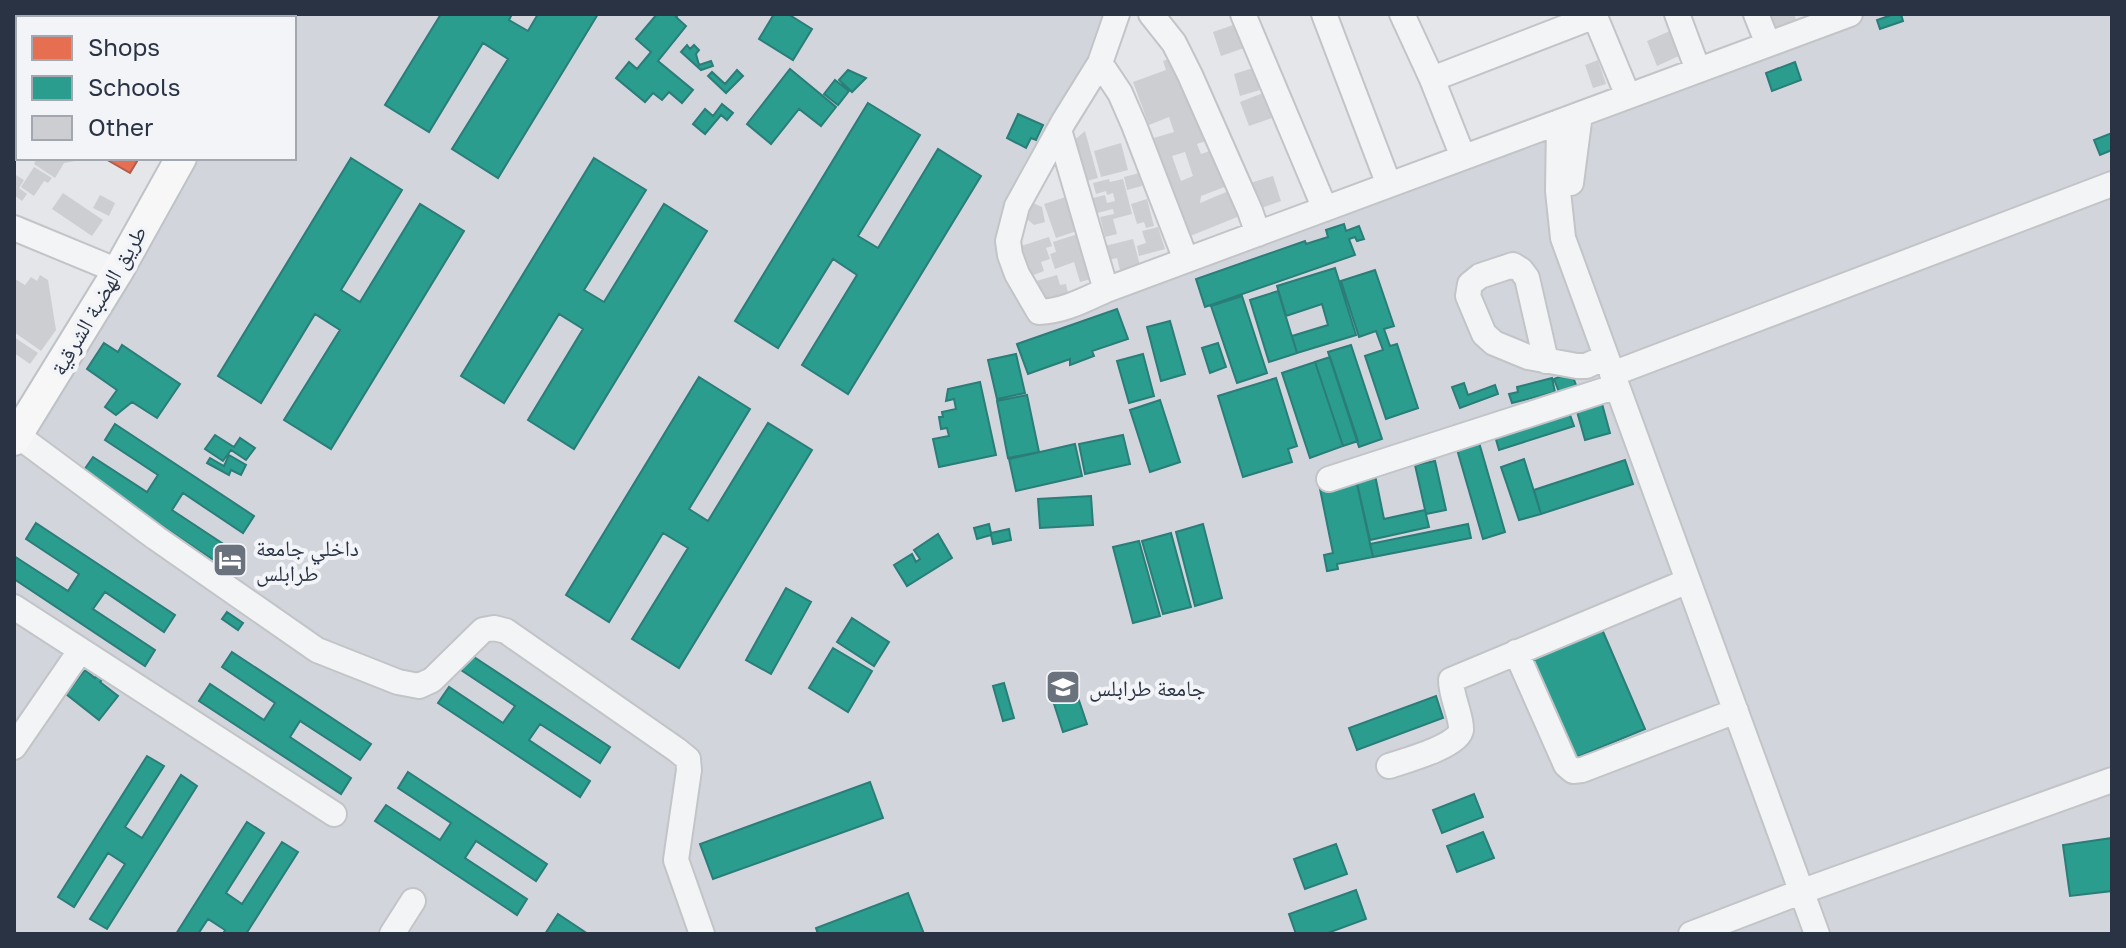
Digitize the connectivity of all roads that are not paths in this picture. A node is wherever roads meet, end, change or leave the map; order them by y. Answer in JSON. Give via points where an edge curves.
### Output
{"nodes":[{"id":1,"x":1117,"y":14,"type":"edge"},
{"id":2,"x":1151,"y":14,"type":"edge"},
{"id":3,"x":1243,"y":14,"type":"edge"},
{"id":4,"x":1324,"y":14,"type":"edge"},
{"id":5,"x":1677,"y":14,"type":"edge"},
{"id":6,"x":1756,"y":14,"type":"edge"},
{"id":7,"x":1595,"y":15,"type":"edge"},
{"id":8,"x":1842,"y":15,"type":"edge"},
{"id":9,"x":1411,"y":17,"type":"edge"},
{"id":10,"x":1768,"y":44,"type":"junction"},
{"id":11,"x":1100,"y":63,"type":"junction"},
{"id":12,"x":1698,"y":70,"type":"junction"},
{"id":13,"x":1432,"y":79,"type":"junction"},
{"id":14,"x":1628,"y":96,"type":"junction"},
{"id":15,"x":1569,"y":118,"type":"junction"},
{"id":16,"x":1059,"y":130,"type":"junction"},
{"id":17,"x":1463,"y":157,"type":"junction"},
{"id":18,"x":180,"y":160,"type":"edge"},
{"id":19,"x":2112,"y":184,"type":"edge"},
{"id":20,"x":1389,"y":185,"type":"junction"},
{"id":21,"x":1325,"y":209,"type":"junction"},
{"id":22,"x":14,"y":228,"type":"edge"},
{"id":23,"x":1258,"y":234,"type":"junction"},
{"id":24,"x":1186,"y":260,"type":"junction"},
{"id":25,"x":118,"y":271,"type":"junction"},
{"id":26,"x":1106,"y":290,"type":"junction"},
{"id":27,"x":1546,"y":361,"type":"dead end"},
{"id":28,"x":1612,"y":372,"type":"junction"},
{"id":29,"x":16,"y":438,"type":"edge"},
{"id":30,"x":1329,"y":479,"type":"dead end"},
{"id":31,"x":1688,"y":581,"type":"junction"},
{"id":32,"x":14,"y":607,"type":"edge"},
{"id":33,"x":80,"y":651,"type":"junction"},
{"id":34,"x":1516,"y":652,"type":"junction"},
{"id":35,"x":1736,"y":711,"type":"junction"},
{"id":36,"x":14,"y":747,"type":"edge"},
{"id":37,"x":1389,"y":766,"type":"dead end"},
{"id":38,"x":2112,"y":780,"type":"edge"},
{"id":39,"x":334,"y":814,"type":"dead end"},
{"id":40,"x":1803,"y":891,"type":"junction"},
{"id":41,"x":413,"y":901,"type":"dead end"},
{"id":42,"x":392,"y":934,"type":"edge"},
{"id":43,"x":702,"y":934,"type":"edge"},
{"id":44,"x":1691,"y":934,"type":"edge"},
{"id":45,"x":1817,"y":934,"type":"edge"}],
"edges":[{"from":1,"to":11,"type":"street"},
{"from":2,"to":23,"type":"street","via":[[1190,75]]},
{"from":3,"to":21,"type":"street"},
{"from":4,"to":20,"type":"street"},
{"from":5,"to":12,"type":"street"},
{"from":6,"to":10,"type":"street"},
{"from":7,"to":13,"type":"street"},
{"from":7,"to":14,"type":"street"},
{"from":8,"to":10,"type":"street"},
{"from":9,"to":13,"type":"street"},
{"from":10,"to":12,"type":"street"},
{"from":11,"to":16,"type":"street"},
{"from":11,"to":24,"type":"street","via":[[1134,125]]},
{"from":12,"to":14,"type":"street"},
{"from":13,"to":17,"type":"street"},
{"from":14,"to":15,"type":"street"},
{"from":15,"to":17,"type":"street"},
{"from":15,"to":28,"type":"street","via":[[1580,285]]},
{"from":16,"to":26,"type":"street"},
{"from":16,"to":26,"type":"street","via":[[1017,206],[1010,255],[1039,312]]},
{"from":17,"to":20,"type":"street"},
{"from":18,"to":25,"type":"main road","name":"طريق الهضبة الشرقية"},
{"from":19,"to":28,"type":"street"},
{"from":20,"to":21,"type":"street"},
{"from":21,"to":23,"type":"street"},
{"from":22,"to":25,"type":"street"},
{"from":23,"to":24,"type":"street"},
{"from":24,"to":26,"type":"street"},
{"from":25,"to":29,"type":"main road","name":"طريق الهضبة الشرقية"},
{"from":27,"to":28,"type":"street"},
{"from":28,"to":30,"type":"street"},
{"from":28,"to":31,"type":"street"},
{"from":29,"to":43,"type":"street","via":[[317,650],[419,686],[432,680],[483,630],[506,631],[677,750],[688,759],[689,770],[676,860]]},
{"from":31,"to":34,"type":"street"},
{"from":31,"to":35,"type":"street"},
{"from":32,"to":33,"type":"street"},
{"from":33,"to":36,"type":"street"},
{"from":33,"to":39,"type":"street"},
{"from":34,"to":35,"type":"street","via":[[1573,771]]},
{"from":34,"to":37,"type":"street","via":[[1451,680],[1462,729],[1458,739]]},
{"from":35,"to":40,"type":"street"},
{"from":38,"to":40,"type":"street"},
{"from":40,"to":44,"type":"street"},
{"from":40,"to":45,"type":"street"},
{"from":41,"to":42,"type":"street"}]}
